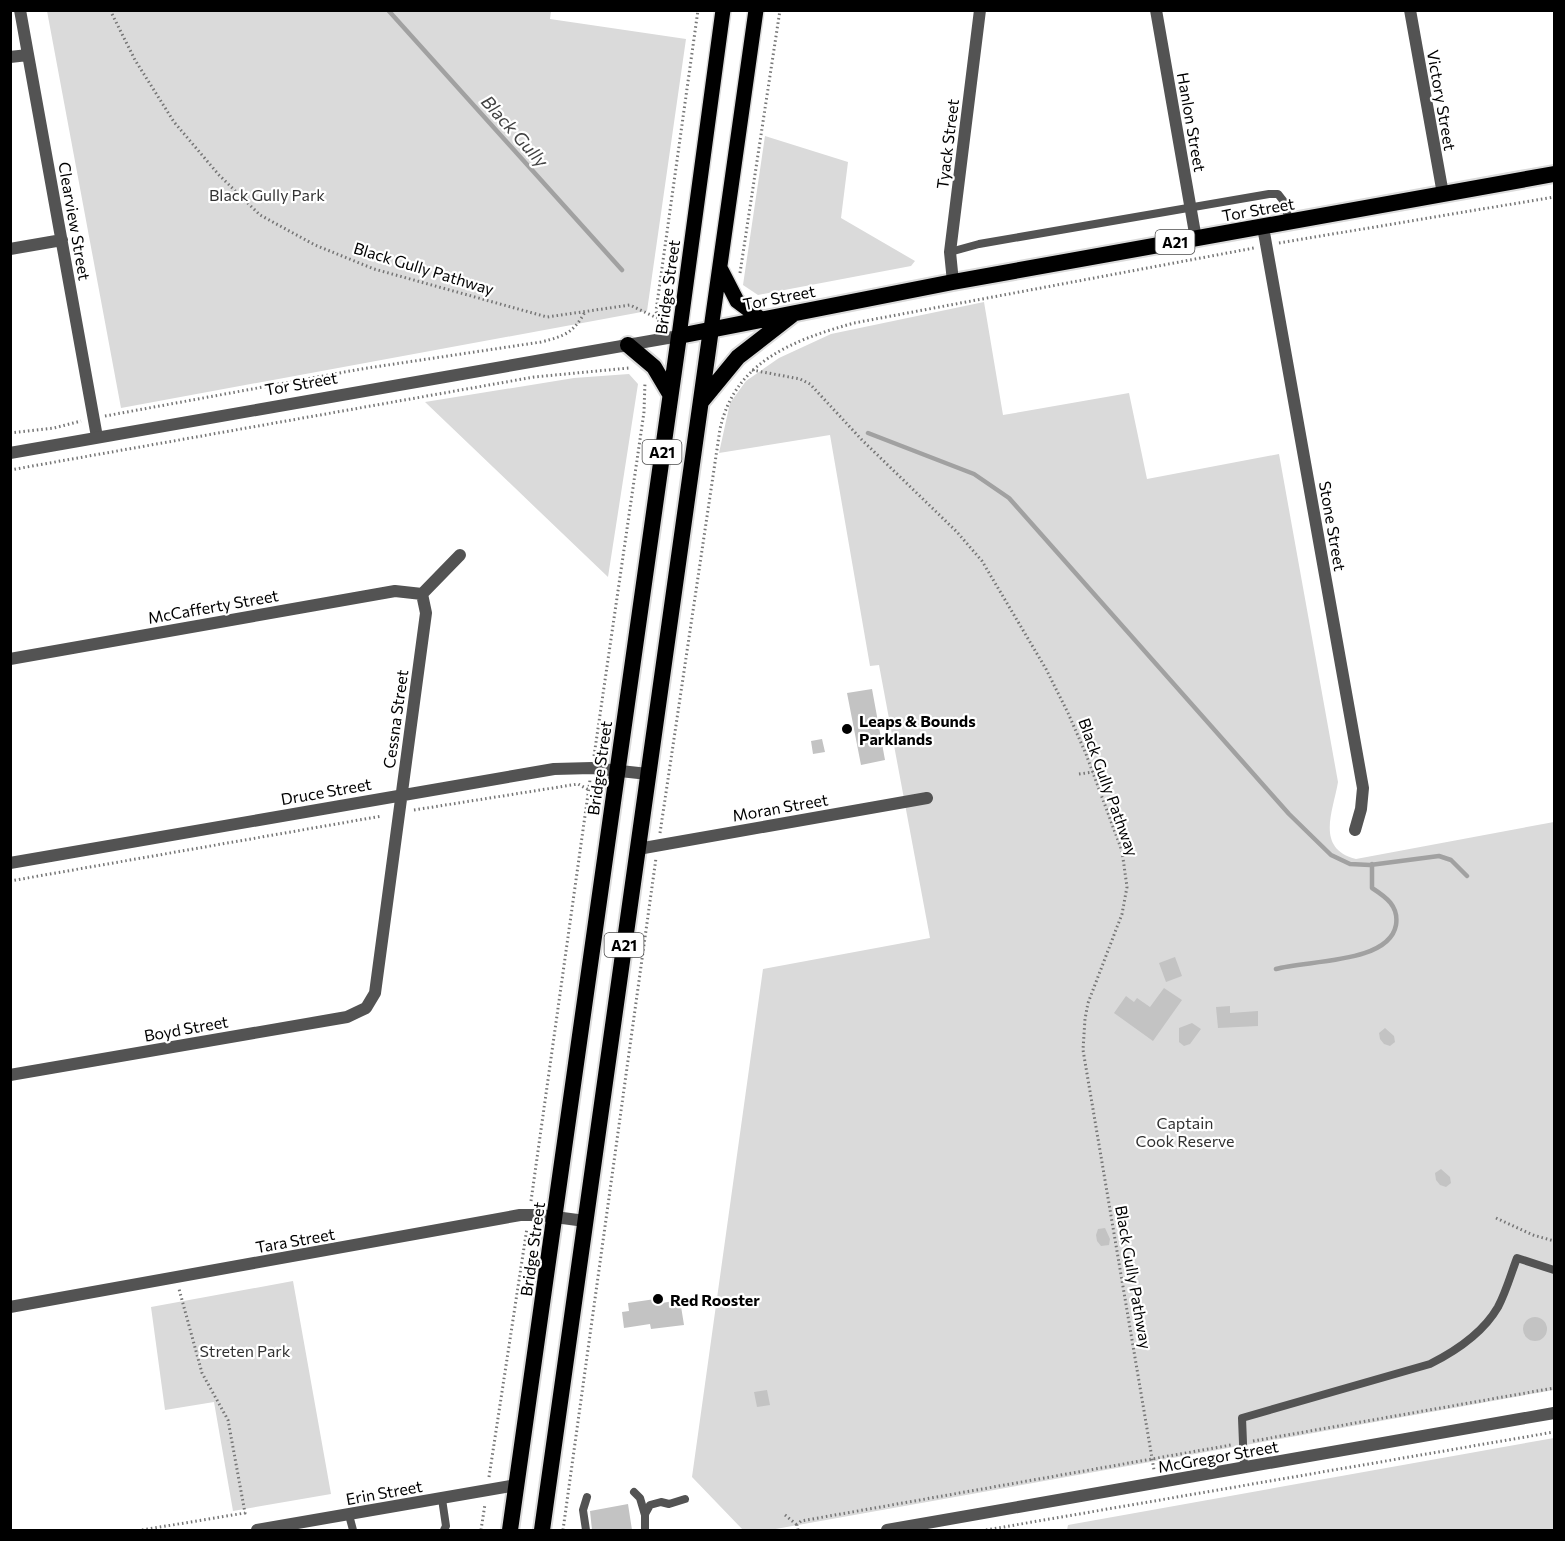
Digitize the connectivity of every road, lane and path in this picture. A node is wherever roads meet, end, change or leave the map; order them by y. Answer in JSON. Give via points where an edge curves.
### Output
{"nodes":[{"id":1,"x":20,"y":10,"type":"edge"},
{"id":2,"x":110,"y":10,"type":"edge"},
{"id":3,"x":698,"y":10,"type":"edge"},
{"id":4,"x":723,"y":10,"type":"edge"},
{"id":5,"x":756,"y":10,"type":"edge"},
{"id":6,"x":780,"y":10,"type":"edge"},
{"id":7,"x":980,"y":10,"type":"edge"},
{"id":8,"x":1156,"y":10,"type":"edge"},
{"id":9,"x":1410,"y":10,"type":"edge"},
{"id":10,"x":28,"y":55,"type":"junction"},
{"id":11,"x":10,"y":57,"type":"edge"},
{"id":12,"x":1554,"y":174,"type":"edge"},
{"id":13,"x":1443,"y":194,"type":"junction"},
{"id":14,"x":1554,"y":197,"type":"edge"},
{"id":15,"x":1190,"y":206,"type":"junction"},
{"id":16,"x":1289,"y":222,"type":"junction"},
{"id":17,"x":1263,"y":227,"type":"junction"},
{"id":18,"x":1196,"y":239,"type":"junction"},
{"id":19,"x":62,"y":240,"type":"junction"},
{"id":20,"x":1266,"y":245,"type":"junction"},
{"id":21,"x":10,"y":249,"type":"edge"},
{"id":22,"x":950,"y":252,"type":"junction"},
{"id":23,"x":720,"y":268,"type":"junction"},
{"id":24,"x":739,"y":280,"type":"dead end"},
{"id":25,"x":953,"y":282,"type":"junction"},
{"id":26,"x":585,"y":312,"type":"junction"},
{"id":27,"x":795,"y":313,"type":"junction"},
{"id":28,"x":761,"y":319,"type":"junction"},
{"id":29,"x":711,"y":329,"type":"junction"},
{"id":30,"x":679,"y":336,"type":"junction"},
{"id":31,"x":628,"y":345,"type":"junction"},
{"id":32,"x":748,"y":366,"type":"dead end"},
{"id":33,"x":636,"y":369,"type":"dead end"},
{"id":34,"x":752,"y":370,"type":"junction"},
{"id":35,"x":645,"y":374,"type":"dead end"},
{"id":36,"x":670,"y":394,"type":"junction"},
{"id":37,"x":700,"y":403,"type":"junction"},
{"id":38,"x":94,"y":418,"type":"junction"},
{"id":39,"x":10,"y":433,"type":"edge"},
{"id":40,"x":97,"y":437,"type":"junction"},
{"id":41,"x":10,"y":453,"type":"edge"},
{"id":42,"x":10,"y":470,"type":"edge"},
{"id":43,"x":460,"y":555,"type":"dead end"},
{"id":44,"x":422,"y":594,"type":"junction"},
{"id":45,"x":10,"y":659,"type":"edge"},
{"id":46,"x":592,"y":768,"type":"junction"},
{"id":47,"x":616,"y":771,"type":"junction"},
{"id":48,"x":1093,"y":771,"type":"junction"},
{"id":49,"x":648,"y":774,"type":"junction"},
{"id":50,"x":1079,"y":774,"type":"dead end"},
{"id":51,"x":589,"y":790,"type":"junction"},
{"id":52,"x":402,"y":795,"type":"junction"},
{"id":53,"x":927,"y":798,"type":"dead end"},
{"id":54,"x":414,"y":810,"type":"dead end"},
{"id":55,"x":382,"y":816,"type":"dead end"},
{"id":56,"x":1355,"y":830,"type":"dead end"},
{"id":57,"x":658,"y":845,"type":"junction"},
{"id":58,"x":638,"y":849,"type":"junction"},
{"id":59,"x":10,"y":863,"type":"edge"},
{"id":60,"x":10,"y":881,"type":"edge"},
{"id":61,"x":366,"y":1008,"type":"joint"},
{"id":62,"x":10,"y":1075,"type":"edge"},
{"id":63,"x":529,"y":1214,"type":"junction"},
{"id":64,"x":555,"y":1216,"type":"junction"},
{"id":65,"x":1496,"y":1218,"type":"dead end"},
{"id":66,"x":585,"y":1221,"type":"junction"},
{"id":67,"x":1554,"y":1241,"type":"edge"},
{"id":68,"x":1554,"y":1270,"type":"edge"},
{"id":69,"x":176,"y":1278,"type":"junction"},
{"id":70,"x":10,"y":1307,"type":"edge"},
{"id":71,"x":1554,"y":1388,"type":"edge"},
{"id":72,"x":1554,"y":1413,"type":"edge"},
{"id":73,"x":1554,"y":1432,"type":"edge"},
{"id":74,"x":1243,"y":1443,"type":"junction"},
{"id":75,"x":1153,"y":1458,"type":"junction"},
{"id":76,"x":1244,"y":1468,"type":"junction"},
{"id":77,"x":517,"y":1485,"type":"junction"},
{"id":78,"x":487,"y":1491,"type":"junction"},
{"id":79,"x":634,"y":1492,"type":"dead end"},
{"id":80,"x":587,"y":1497,"type":"dead end"},
{"id":81,"x":442,"y":1499,"type":"junction"},
{"id":82,"x":685,"y":1499,"type":"dead end"},
{"id":83,"x":349,"y":1515,"type":"junction"},
{"id":84,"x":645,"y":1515,"type":"junction"},
{"id":85,"x":785,"y":1515,"type":"dead end"},
{"id":86,"x":797,"y":1525,"type":"junction"},
{"id":87,"x":142,"y":1530,"type":"edge"},
{"id":88,"x":257,"y":1530,"type":"edge"},
{"id":89,"x":353,"y":1530,"type":"edge"},
{"id":90,"x":444,"y":1530,"type":"edge"},
{"id":91,"x":482,"y":1530,"type":"edge"},
{"id":92,"x":510,"y":1530,"type":"edge"},
{"id":93,"x":542,"y":1530,"type":"edge"},
{"id":94,"x":563,"y":1530,"type":"edge"},
{"id":95,"x":586,"y":1530,"type":"edge"},
{"id":96,"x":645,"y":1530,"type":"edge"},
{"id":97,"x":798,"y":1530,"type":"edge"},
{"id":98,"x":887,"y":1530,"type":"edge"},
{"id":99,"x":986,"y":1530,"type":"edge"}],
"edges":[{"from":1,"to":10,"type":"street","name":"Clearview Street"},
{"from":2,"to":26,"type":"path","name":"Black Gully Pathway","via":[[135,60],[174,122],[260,215],[315,245],[374,268],[547,317]]},
{"from":3,"to":26,"type":"path","name":"Black Gully Pathway","via":[[656,311],[659,320],[630,305]]},
{"from":4,"to":30,"type":"main road","name":"Bridge Street"},
{"from":5,"to":23,"type":"main road"},
{"from":6,"to":24,"type":"path"},
{"from":7,"to":22,"type":"street","name":"Tyack Street"},
{"from":8,"to":15,"type":"street","name":"Hanlon Street"},
{"from":9,"to":13,"type":"street","name":"Victory Street"},
{"from":10,"to":11,"type":"street"},
{"from":10,"to":19,"type":"street","name":"Clearview Street"},
{"from":12,"to":13,"type":"highway","name":"Tor Street","number":"A21"},
{"from":13,"to":16,"type":"highway","name":"Tor Street","number":"A21"},
{"from":14,"to":20,"type":"path"},
{"from":15,"to":16,"type":"lane","via":[[1274,193],[1283,199]]},
{"from":15,"to":18,"type":"street","name":"Hanlon Street"},
{"from":15,"to":22,"type":"lane"},
{"from":16,"to":17,"type":"highway","name":"Tor Street","number":"A21"},
{"from":17,"to":18,"type":"highway","name":"Tor Street","number":"A21"},
{"from":17,"to":20,"type":"street","name":"Stone Street"},
{"from":18,"to":25,"type":"highway","name":"Tor Street","number":"A21"},
{"from":19,"to":21,"type":"street"},
{"from":19,"to":38,"type":"street","name":"Clearview Street"},
{"from":20,"to":34,"type":"path","via":[[854,323],[798,341]]},
{"from":20,"to":56,"type":"street","name":"Stone Street","via":[[1363,788]]},
{"from":22,"to":25,"type":"street","name":"Tyack Street"},
{"from":23,"to":28,"type":"main road","via":[[737,301]]},
{"from":23,"to":29,"type":"main road"},
{"from":25,"to":27,"type":"highway","name":"Tor Street","number":"A21"},
{"from":26,"to":38,"type":"path","via":[[565,336],[541,342],[361,369]]},
{"from":27,"to":28,"type":"highway","name":"Tor Street","number":"A21"},
{"from":27,"to":37,"type":"highway","number":"A21","via":[[738,357]]},
{"from":28,"to":29,"type":"highway","name":"Tor Street","number":"A21"},
{"from":29,"to":30,"type":"highway","name":"Tor Street","number":"A21"},
{"from":29,"to":37,"type":"highway"},
{"from":30,"to":31,"type":"street","name":"Tor Street"},
{"from":30,"to":36,"type":"highway","name":"Bridge Street","number":"A21"},
{"from":31,"to":36,"type":"highway","via":[[654,367]]},
{"from":31,"to":40,"type":"street","name":"Tor Street"},
{"from":32,"to":34,"type":"path"},
{"from":33,"to":42,"type":"path","via":[[534,377]]},
{"from":34,"to":48,"type":"path","name":"Black Gully Pathway","via":[[810,384],[965,541],[990,574],[1046,669]]},
{"from":34,"to":57,"type":"path","via":[[735,389],[723,412]]},
{"from":35,"to":46,"type":"path","via":[[644,412]]},
{"from":36,"to":47,"type":"highway","name":"Bridge Street","number":"A21"},
{"from":37,"to":49,"type":"highway","number":"A21"},
{"from":38,"to":39,"type":"path"},
{"from":38,"to":40,"type":"street","name":"Clearview Street"},
{"from":40,"to":41,"type":"street","name":"Tor Street"},
{"from":43,"to":44,"type":"street"},
{"from":44,"to":45,"type":"street","name":"McCafferty Street","via":[[395,591]]},
{"from":44,"to":52,"type":"street","name":"Cessna Street","via":[[426,614]]},
{"from":46,"to":47,"type":"street","name":"Druce Street"},
{"from":46,"to":51,"type":"path"},
{"from":46,"to":52,"type":"street","name":"Druce Street","via":[[554,769]]},
{"from":47,"to":49,"type":"street","name":"Druce Street"},
{"from":47,"to":64,"type":"highway","name":"Bridge Street","number":"A21"},
{"from":48,"to":50,"type":"path"},
{"from":48,"to":75,"type":"path","name":"Black Gully Pathway","via":[[1122,851],[1127,887],[1122,915],[1088,1003],[1083,1050]]},
{"from":49,"to":58,"type":"highway","number":"A21"},
{"from":51,"to":54,"type":"path","via":[[578,784]]},
{"from":51,"to":63,"type":"path"},
{"from":52,"to":59,"type":"street","name":"Druce Street"},
{"from":52,"to":61,"type":"street","name":"Cessna Street","via":[[375,993]]},
{"from":53,"to":57,"type":"street","name":"Moran Street"},
{"from":55,"to":60,"type":"path"},
{"from":57,"to":58,"type":"street","name":"Moran Street"},
{"from":57,"to":94,"type":"path"},
{"from":58,"to":66,"type":"highway","number":"A21"},
{"from":61,"to":62,"type":"street","name":"Boyd Street","via":[[346,1017]]},
{"from":63,"to":64,"type":"street","name":"Tara Street"},
{"from":63,"to":69,"type":"street","name":"Tara Street"},
{"from":63,"to":78,"type":"path"},
{"from":64,"to":66,"type":"street","name":"Tara Street"},
{"from":64,"to":77,"type":"highway","name":"Bridge Street","number":"A21"},
{"from":65,"to":67,"type":"path"},
{"from":66,"to":93,"type":"highway","number":"A21"},
{"from":68,"to":74,"type":"lane","via":[[1517,1258],[1492,1316],[1456,1350],[1430,1364],[1242,1418]]},
{"from":69,"to":70,"type":"street","name":"Tara Street"},
{"from":69,"to":87,"type":"path","via":[[202,1373],[228,1420],[245,1513]]},
{"from":71,"to":74,"type":"path"},
{"from":72,"to":76,"type":"street","name":"McGregor Street"},
{"from":73,"to":99,"type":"path"},
{"from":74,"to":75,"type":"path"},
{"from":74,"to":76,"type":"lane"},
{"from":75,"to":86,"type":"path","via":[[801,1521]]},
{"from":76,"to":98,"type":"street","name":"McGregor Street"},
{"from":77,"to":78,"type":"street","name":"Erin Street"},
{"from":77,"to":92,"type":"highway","name":"Bridge Street","number":"A21"},
{"from":78,"to":81,"type":"street","name":"Erin Street"},
{"from":78,"to":91,"type":"path"},
{"from":79,"to":84,"type":"lane"},
{"from":80,"to":95,"type":"lane","via":[[583,1509]]},
{"from":81,"to":83,"type":"street","name":"Erin Street"},
{"from":81,"to":90,"type":"lane"},
{"from":82,"to":84,"type":"lane","via":[[655,1503],[646,1509]]},
{"from":83,"to":88,"type":"street","name":"Erin Street"},
{"from":83,"to":89,"type":"lane"},
{"from":84,"to":96,"type":"lane"},
{"from":85,"to":86,"type":"path"},
{"from":86,"to":97,"type":"path"}]}
